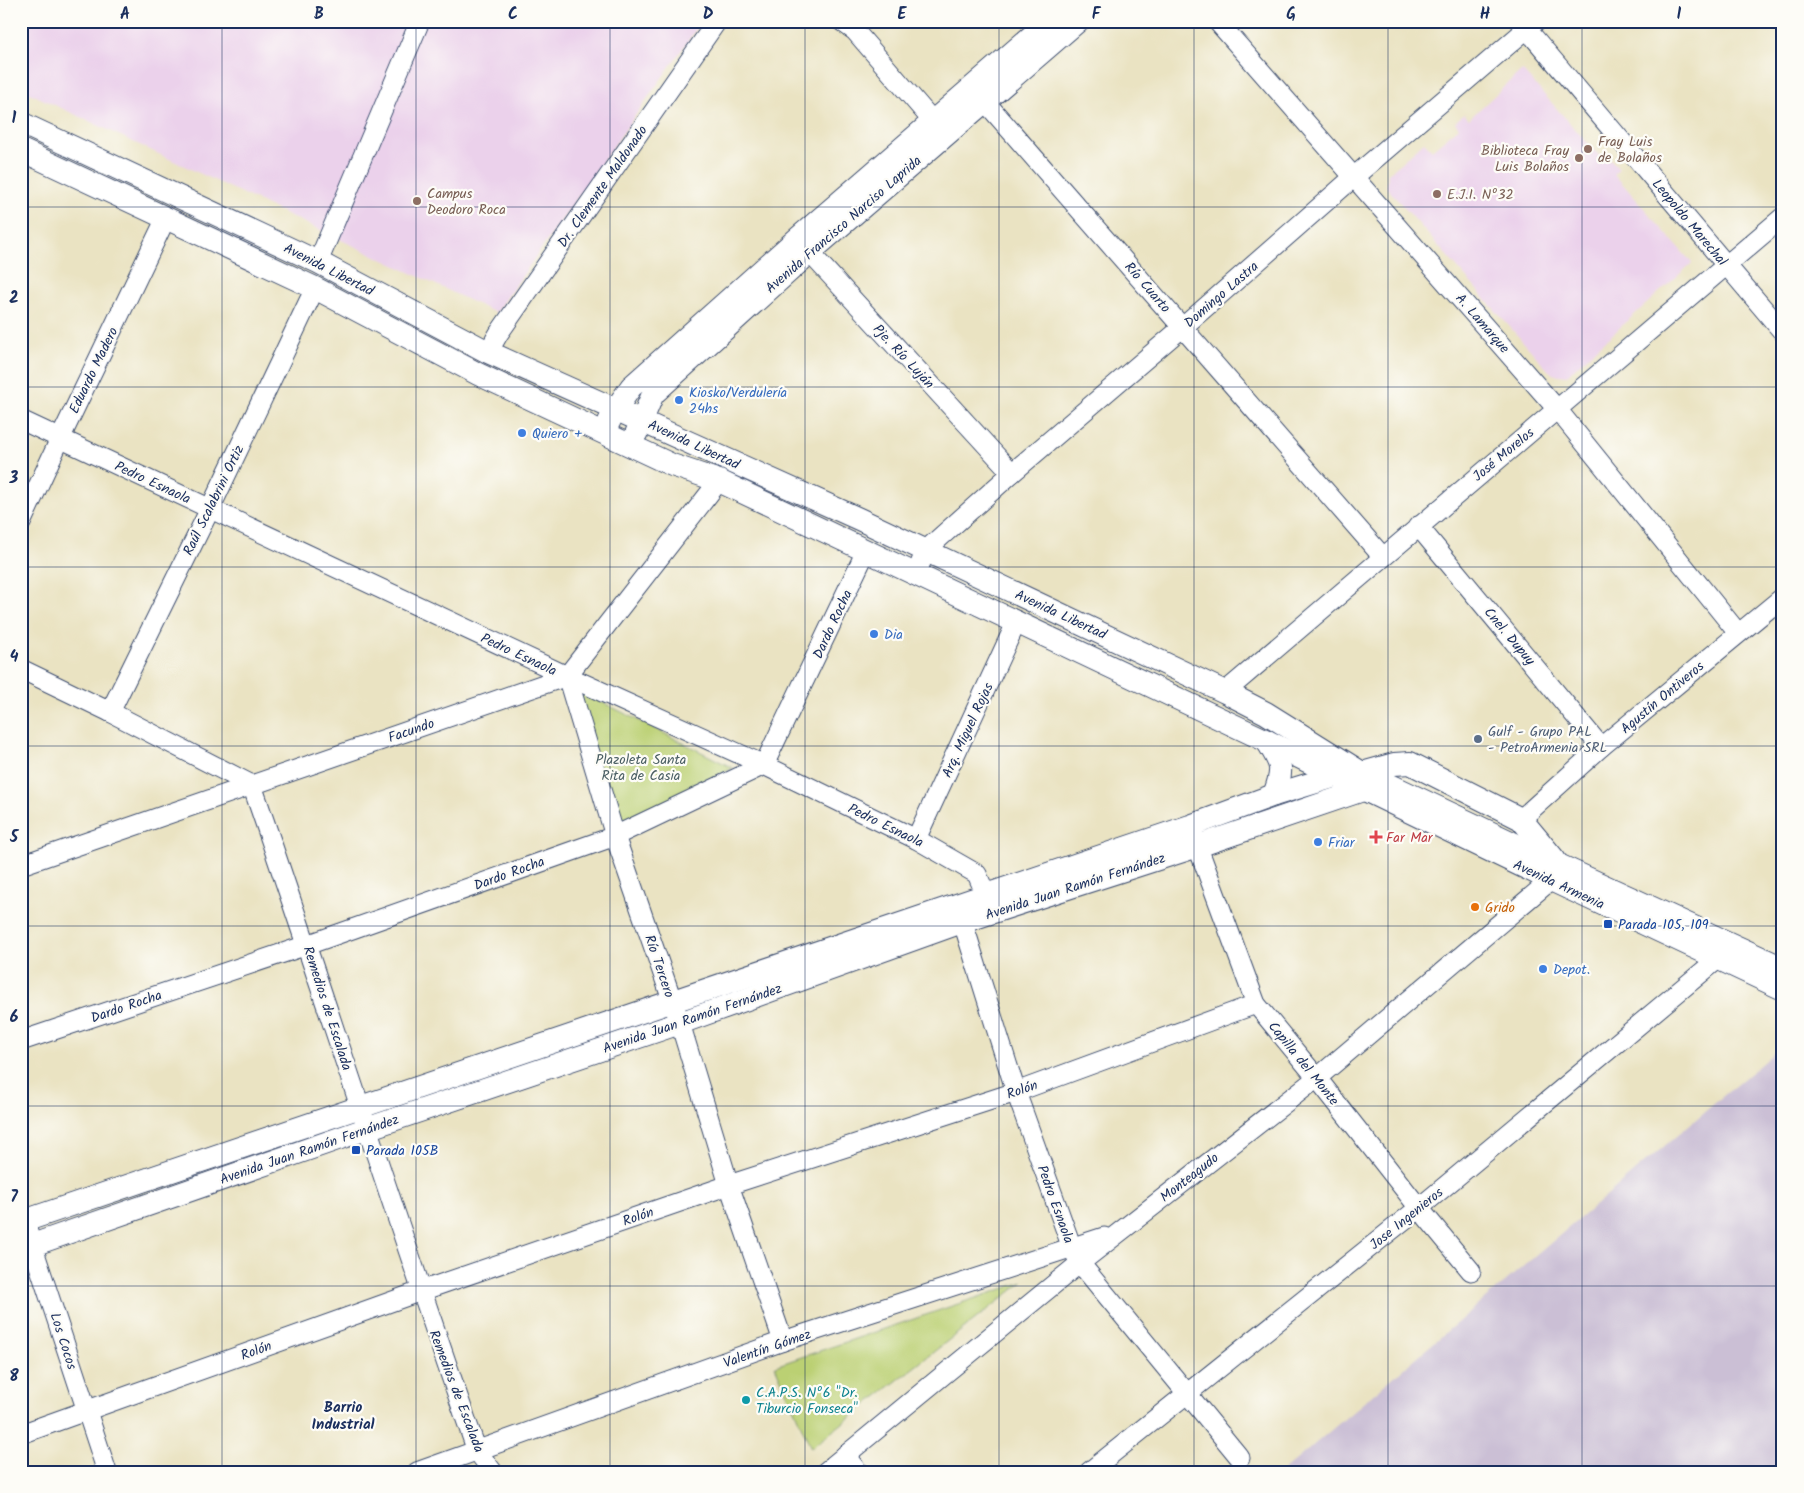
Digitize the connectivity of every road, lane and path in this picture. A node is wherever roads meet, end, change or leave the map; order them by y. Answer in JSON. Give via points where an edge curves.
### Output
{"nodes":[{"id":1,"x":420,"y":21,"type":"edge"},
{"id":2,"x":717,"y":21,"type":"edge"},
{"id":3,"x":1049,"y":21,"type":"edge"},
{"id":4,"x":1078,"y":21,"type":"edge"},
{"id":5,"x":1217,"y":21,"type":"edge"},
{"id":6,"x":1527,"y":24,"type":"edge"},
{"id":7,"x":853,"y":25,"type":"edge"},
{"id":8,"x":978,"y":94,"type":"junction"},
{"id":9,"x":21,"y":123,"type":"edge"},
{"id":10,"x":939,"y":128,"type":"junction"},
{"id":11,"x":21,"y":150,"type":"edge"},
{"id":12,"x":1355,"y":176,"type":"junction"},
{"id":13,"x":1783,"y":217,"type":"edge"},
{"id":14,"x":166,"y":218,"type":"junction"},
{"id":15,"x":803,"y":246,"type":"junction"},
{"id":16,"x":318,"y":262,"type":"junction"},
{"id":17,"x":1727,"y":265,"type":"junction"},
{"id":18,"x":315,"y":288,"type":"junction"},
{"id":19,"x":1183,"y":327,"type":"junction"},
{"id":20,"x":1783,"y":332,"type":"edge"},
{"id":21,"x":488,"y":352,"type":"junction"},
{"id":22,"x":1557,"y":408,"type":"junction"},
{"id":23,"x":614,"y":410,"type":"junction"},
{"id":24,"x":21,"y":420,"type":"edge"},
{"id":25,"x":642,"y":420,"type":"junction"},
{"id":26,"x":604,"y":432,"type":"junction"},
{"id":27,"x":60,"y":438,"type":"junction"},
{"id":28,"x":631,"y":445,"type":"junction"},
{"id":29,"x":1012,"y":473,"type":"junction"},
{"id":30,"x":719,"y":481,"type":"junction"},
{"id":31,"x":210,"y":509,"type":"junction"},
{"id":32,"x":21,"y":523,"type":"edge"},
{"id":33,"x":1418,"y":526,"type":"junction"},
{"id":34,"x":926,"y":550,"type":"junction"},
{"id":35,"x":866,"y":551,"type":"junction"},
{"id":36,"x":1382,"y":556,"type":"junction"},
{"id":37,"x":916,"y":574,"type":"junction"},
{"id":38,"x":1783,"y":597,"type":"edge"},
{"id":39,"x":1017,"y":621,"type":"junction"},
{"id":40,"x":1738,"y":633,"type":"junction"},
{"id":41,"x":21,"y":669,"type":"edge"},
{"id":42,"x":567,"y":676,"type":"junction"},
{"id":43,"x":1224,"y":692,"type":"junction"},
{"id":44,"x":110,"y":712,"type":"junction"},
{"id":45,"x":1267,"y":741,"type":"junction"},
{"id":46,"x":1601,"y":747,"type":"junction"},
{"id":47,"x":764,"y":765,"type":"junction"},
{"id":48,"x":1336,"y":776,"type":"junction"},
{"id":49,"x":1363,"y":782,"type":"junction"},
{"id":50,"x":252,"y":785,"type":"junction"},
{"id":51,"x":1274,"y":795,"type":"junction"},
{"id":52,"x":1521,"y":819,"type":"junction"},
{"id":53,"x":615,"y":836,"type":"junction"},
{"id":54,"x":1194,"y":836,"type":"junction"},
{"id":55,"x":916,"y":839,"type":"junction"},
{"id":56,"x":21,"y":865,"type":"edge"},
{"id":57,"x":1556,"y":873,"type":"junction"},
{"id":58,"x":989,"y":904,"type":"junction"},
{"id":59,"x":960,"y":913,"type":"junction"},
{"id":60,"x":307,"y":945,"type":"junction"},
{"id":61,"x":1718,"y":958,"type":"junction"},
{"id":62,"x":1783,"y":968,"type":"edge"},
{"id":63,"x":1783,"y":989,"type":"edge"},
{"id":64,"x":673,"y":1002,"type":"junction"},
{"id":65,"x":1256,"y":1004,"type":"junction"},
{"id":66,"x":680,"y":1023,"type":"junction"},
{"id":67,"x":21,"y":1041,"type":"edge"},
{"id":68,"x":1317,"y":1078,"type":"junction"},
{"id":69,"x":1016,"y":1092,"type":"junction"},
{"id":70,"x":361,"y":1106,"type":"junction"},
{"id":71,"x":368,"y":1128,"type":"junction"},
{"id":72,"x":730,"y":1185,"type":"junction"},
{"id":73,"x":1419,"y":1208,"type":"junction"},
{"id":74,"x":22,"y":1218,"type":"edge"},
{"id":75,"x":27,"y":1247,"type":"edge"},
{"id":76,"x":1076,"y":1256,"type":"junction"},
{"id":77,"x":1471,"y":1271,"type":"dead end"},
{"id":78,"x":420,"y":1291,"type":"junction"},
{"id":79,"x":783,"y":1341,"type":"junction"},
{"id":80,"x":1187,"y":1394,"type":"junction"},
{"id":81,"x":87,"y":1411,"type":"junction"},
{"id":82,"x":21,"y":1434,"type":"edge"},
{"id":83,"x":477,"y":1451,"type":"junction"},
{"id":84,"x":845,"y":1455,"type":"junction"},
{"id":85,"x":1240,"y":1458,"type":"dead end"},
{"id":86,"x":107,"y":1472,"type":"edge"},
{"id":87,"x":417,"y":1472,"type":"edge"},
{"id":88,"x":493,"y":1472,"type":"edge"},
{"id":89,"x":825,"y":1472,"type":"edge"},
{"id":90,"x":858,"y":1472,"type":"edge"},
{"id":91,"x":1089,"y":1472,"type":"edge"}],
"edges":[{"from":1,"to":16,"type":"street"},
{"from":2,"to":21,"type":"street","name":"Dr. Clemente Maldonado"},
{"from":3,"to":8,"type":"main road","name":"Avenida Francisco Narciso Laprida"},
{"from":4,"to":8,"type":"main road","name":"Avenida Francisco Narciso Laprida"},
{"from":5,"to":12,"type":"street","name":"A. Lamarque"},
{"from":6,"to":12,"type":"street","name":"Domingo Lastra"},
{"from":6,"to":17,"type":"street","name":"Leopoldo Marechal"},
{"from":7,"to":10,"type":"street"},
{"from":8,"to":10,"type":"main road","name":"Avenida Francisco Narciso Laprida"},
{"from":8,"to":19,"type":"street","name":"Río Cuarto"},
{"from":9,"to":16,"type":"main road","name":"Avenida Libertad"},
{"from":10,"to":15,"type":"main road","name":"Avenida Francisco Narciso Laprida"},
{"from":11,"to":14,"type":"main road","name":"Avenida Libertad"},
{"from":12,"to":19,"type":"street","name":"Domingo Lastra"},
{"from":12,"to":22,"type":"street","name":"A. Lamarque"},
{"from":13,"to":17,"type":"street","name":"José Morelos"},
{"from":14,"to":18,"type":"main road","name":"Avenida Libertad"},
{"from":14,"to":27,"type":"street","name":"Eduardo Madero"},
{"from":15,"to":23,"type":"main road","name":"Avenida Francisco Narciso Laprida","via":[[631,388]]},
{"from":15,"to":25,"type":"main road","name":"Avenida Francisco Narciso Laprida","via":[[653,394]]},
{"from":15,"to":29,"type":"street","name":"Pje. Río Luján"},
{"from":16,"to":21,"type":"main road","name":"Avenida Libertad"},
{"from":17,"to":20,"type":"street","name":"Leopoldo Marechal"},
{"from":17,"to":22,"type":"street","name":"José Morelos"},
{"from":18,"to":26,"type":"main road","name":"Avenida Libertad","via":[[478,374]]},
{"from":18,"to":31,"type":"street","name":"Raúl Scalabrini Ortiz"},
{"from":19,"to":29,"type":"street","name":"Domingo Lastra"},
{"from":19,"to":36,"type":"street","name":"Río Cuarto"},
{"from":21,"to":23,"type":"main road","name":"Avenida Libertad"},
{"from":22,"to":33,"type":"street","name":"José Morelos"},
{"from":22,"to":40,"type":"street","name":"A. Lamarque"},
{"from":23,"to":25,"type":"main road","name":"Avenida Libertad"},
{"from":23,"to":26,"type":"main road","name":"Avenida Francisco Narciso Laprida"},
{"from":24,"to":27,"type":"street","name":"Pedro Esnaola"},
{"from":25,"to":28,"type":"main road","name":"Avenida Francisco Narciso Laprida"},
{"from":25,"to":34,"type":"main road","name":"Avenida Libertad"},
{"from":26,"to":28,"type":"main road","name":"Avenida Libertad"},
{"from":27,"to":31,"type":"street","name":"Pedro Esnaola"},
{"from":27,"to":32,"type":"street","name":"Eduardo Madero"},
{"from":28,"to":30,"type":"main road","name":"Avenida Libertad","via":[[672,466]]},
{"from":29,"to":34,"type":"street","name":"Domingo Lastra"},
{"from":30,"to":35,"type":"main road","name":"Avenida Libertad"},
{"from":30,"to":42,"type":"street"},
{"from":31,"to":42,"type":"street","name":"Pedro Esnaola"},
{"from":31,"to":44,"type":"street","name":"Raúl Scalabrini Ortiz"},
{"from":33,"to":36,"type":"street","name":"José Morelos"},
{"from":33,"to":46,"type":"street","name":"Cnel. Dupuy"},
{"from":34,"to":37,"type":"street","name":"Domingo Lastra"},
{"from":34,"to":43,"type":"main road","name":"Avenida Libertad"},
{"from":35,"to":37,"type":"main road","name":"Avenida Libertad"},
{"from":35,"to":47,"type":"street","name":"Dardo Rocha"},
{"from":36,"to":43,"type":"street","name":"José Morelos"},
{"from":37,"to":39,"type":"main road","name":"Avenida Libertad"},
{"from":38,"to":40,"type":"street","name":"Agustín Ontiveros"},
{"from":39,"to":45,"type":"main road","name":"Avenida Libertad"},
{"from":39,"to":55,"type":"street","name":"Arq. Miguel Rojas"},
{"from":40,"to":46,"type":"street","name":"Agustín Ontiveros"},
{"from":41,"to":44,"type":"street"},
{"from":42,"to":47,"type":"street","name":"Pedro Esnaola"},
{"from":42,"to":50,"type":"street","name":"Facundo"},
{"from":42,"to":53,"type":"street","name":"Río Tercero"},
{"from":43,"to":49,"type":"main road","name":"Avenida Libertad","via":[[1266,713]]},
{"from":44,"to":50,"type":"street"},
{"from":45,"to":48,"type":"main road","name":"Avenida Libertad"},
{"from":45,"to":51,"type":"main road","via":[[1281,768]]},
{"from":46,"to":52,"type":"street","name":"Agustín Ontiveros"},
{"from":47,"to":53,"type":"street","name":"Dardo Rocha"},
{"from":47,"to":55,"type":"street","name":"Pedro Esnaola"},
{"from":48,"to":49,"type":"main road","name":"Avenida Libertad"},
{"from":48,"to":51,"type":"main road","name":"Avenida Juan Ramón Fernández"},
{"from":49,"to":52,"type":"main road","name":"Avenida Juan Ramón Fernández","via":[[1394,764],[1410,764]]},
{"from":49,"to":54,"type":"main road","name":"Avenida Juan Ramón Fernández"},
{"from":49,"to":57,"type":"main road","name":"Avenida Armenia"},
{"from":50,"to":56,"type":"street","name":"Facundo"},
{"from":50,"to":60,"type":"street","name":"Remedios de Escalada"},
{"from":51,"to":54,"type":"main road","name":"Avenida Juan Ramón Fernández"},
{"from":52,"to":57,"type":"main road"},
{"from":53,"to":60,"type":"street","name":"Dardo Rocha"},
{"from":53,"to":64,"type":"street","name":"Río Tercero"},
{"from":54,"to":58,"type":"main road","name":"Avenida Juan Ramón Fernández"},
{"from":54,"to":65,"type":"street","name":"Capilla del Monte"},
{"from":55,"to":58,"type":"street","name":"Pedro Esnaola","via":[[977,874]]},
{"from":57,"to":61,"type":"main road","name":"Avenida Armenia"},
{"from":57,"to":62,"type":"main road","name":"Avenida Armenia"},
{"from":57,"to":68,"type":"street","name":"Monteagudo"},
{"from":58,"to":59,"type":"main road","name":"Avenida Juan Ramón Fernández"},
{"from":59,"to":64,"type":"main road","name":"Avenida Juan Ramón Fernández"},
{"from":59,"to":66,"type":"main road","name":"Avenida Juan Ramón Fernández"},
{"from":59,"to":69,"type":"street","name":"Pedro Esnaola"},
{"from":60,"to":67,"type":"street","name":"Dardo Rocha"},
{"from":60,"to":70,"type":"street","name":"Remedios de Escalada"},
{"from":61,"to":63,"type":"main road","name":"Avenida Armenia"},
{"from":61,"to":73,"type":"street","name":"Jose Ingenieros"},
{"from":64,"to":66,"type":"street","name":"Río Tercero"},
{"from":64,"to":70,"type":"main road","name":"Avenida Juan Ramón Fernández"},
{"from":65,"to":68,"type":"street","name":"Capilla del Monte"},
{"from":65,"to":69,"type":"street","name":"Rolón"},
{"from":66,"to":71,"type":"main road","name":"Avenida Juan Ramón Fernández"},
{"from":66,"to":72,"type":"street","name":"Río Tercero"},
{"from":68,"to":73,"type":"street","name":"Capilla del Monte"},
{"from":68,"to":76,"type":"street","name":"Monteagudo","via":[[1119,1232]]},
{"from":69,"to":72,"type":"street","name":"Rolón"},
{"from":69,"to":76,"type":"street","name":"Pedro Esnaola"},
{"from":70,"to":71,"type":"street","name":"Remedios de Escalada"},
{"from":70,"to":74,"type":"main road","name":"Avenida Juan Ramón Fernández"},
{"from":71,"to":75,"type":"main road","name":"Avenida Juan Ramón Fernández"},
{"from":71,"to":78,"type":"street","name":"Remedios de Escalada"},
{"from":72,"to":78,"type":"street","name":"Rolón"},
{"from":72,"to":79,"type":"street","name":"Río Tercero"},
{"from":73,"to":77,"type":"street","name":"Capilla del Monte"},
{"from":73,"to":80,"type":"street","name":"Jose Ingenieros"},
{"from":74,"to":75,"type":"street","name":"Los Cocos"},
{"from":75,"to":81,"type":"street","name":"Los Cocos"},
{"from":76,"to":79,"type":"street","name":"Valentín Gómez"},
{"from":76,"to":80,"type":"street","name":"Pedro Esnaola"},
{"from":76,"to":84,"type":"street","name":"Monteagudo"},
{"from":78,"to":81,"type":"street","name":"Rolón"},
{"from":78,"to":83,"type":"street","name":"Remedios de Escalada"},
{"from":79,"to":83,"type":"street","name":"Valentín Gómez"},
{"from":80,"to":85,"type":"street","name":"Pedro Esnaola"},
{"from":80,"to":91,"type":"street","name":"Jose Ingenieros"},
{"from":81,"to":82,"type":"street","name":"Rolón"},
{"from":81,"to":86,"type":"street","name":"Los Cocos"},
{"from":83,"to":87,"type":"street","name":"Valentín Gómez"},
{"from":83,"to":88,"type":"street","name":"Remedios de Escalada"},
{"from":84,"to":89,"type":"street","name":"Monteagudo"},
{"from":84,"to":90,"type":"street"}]}
